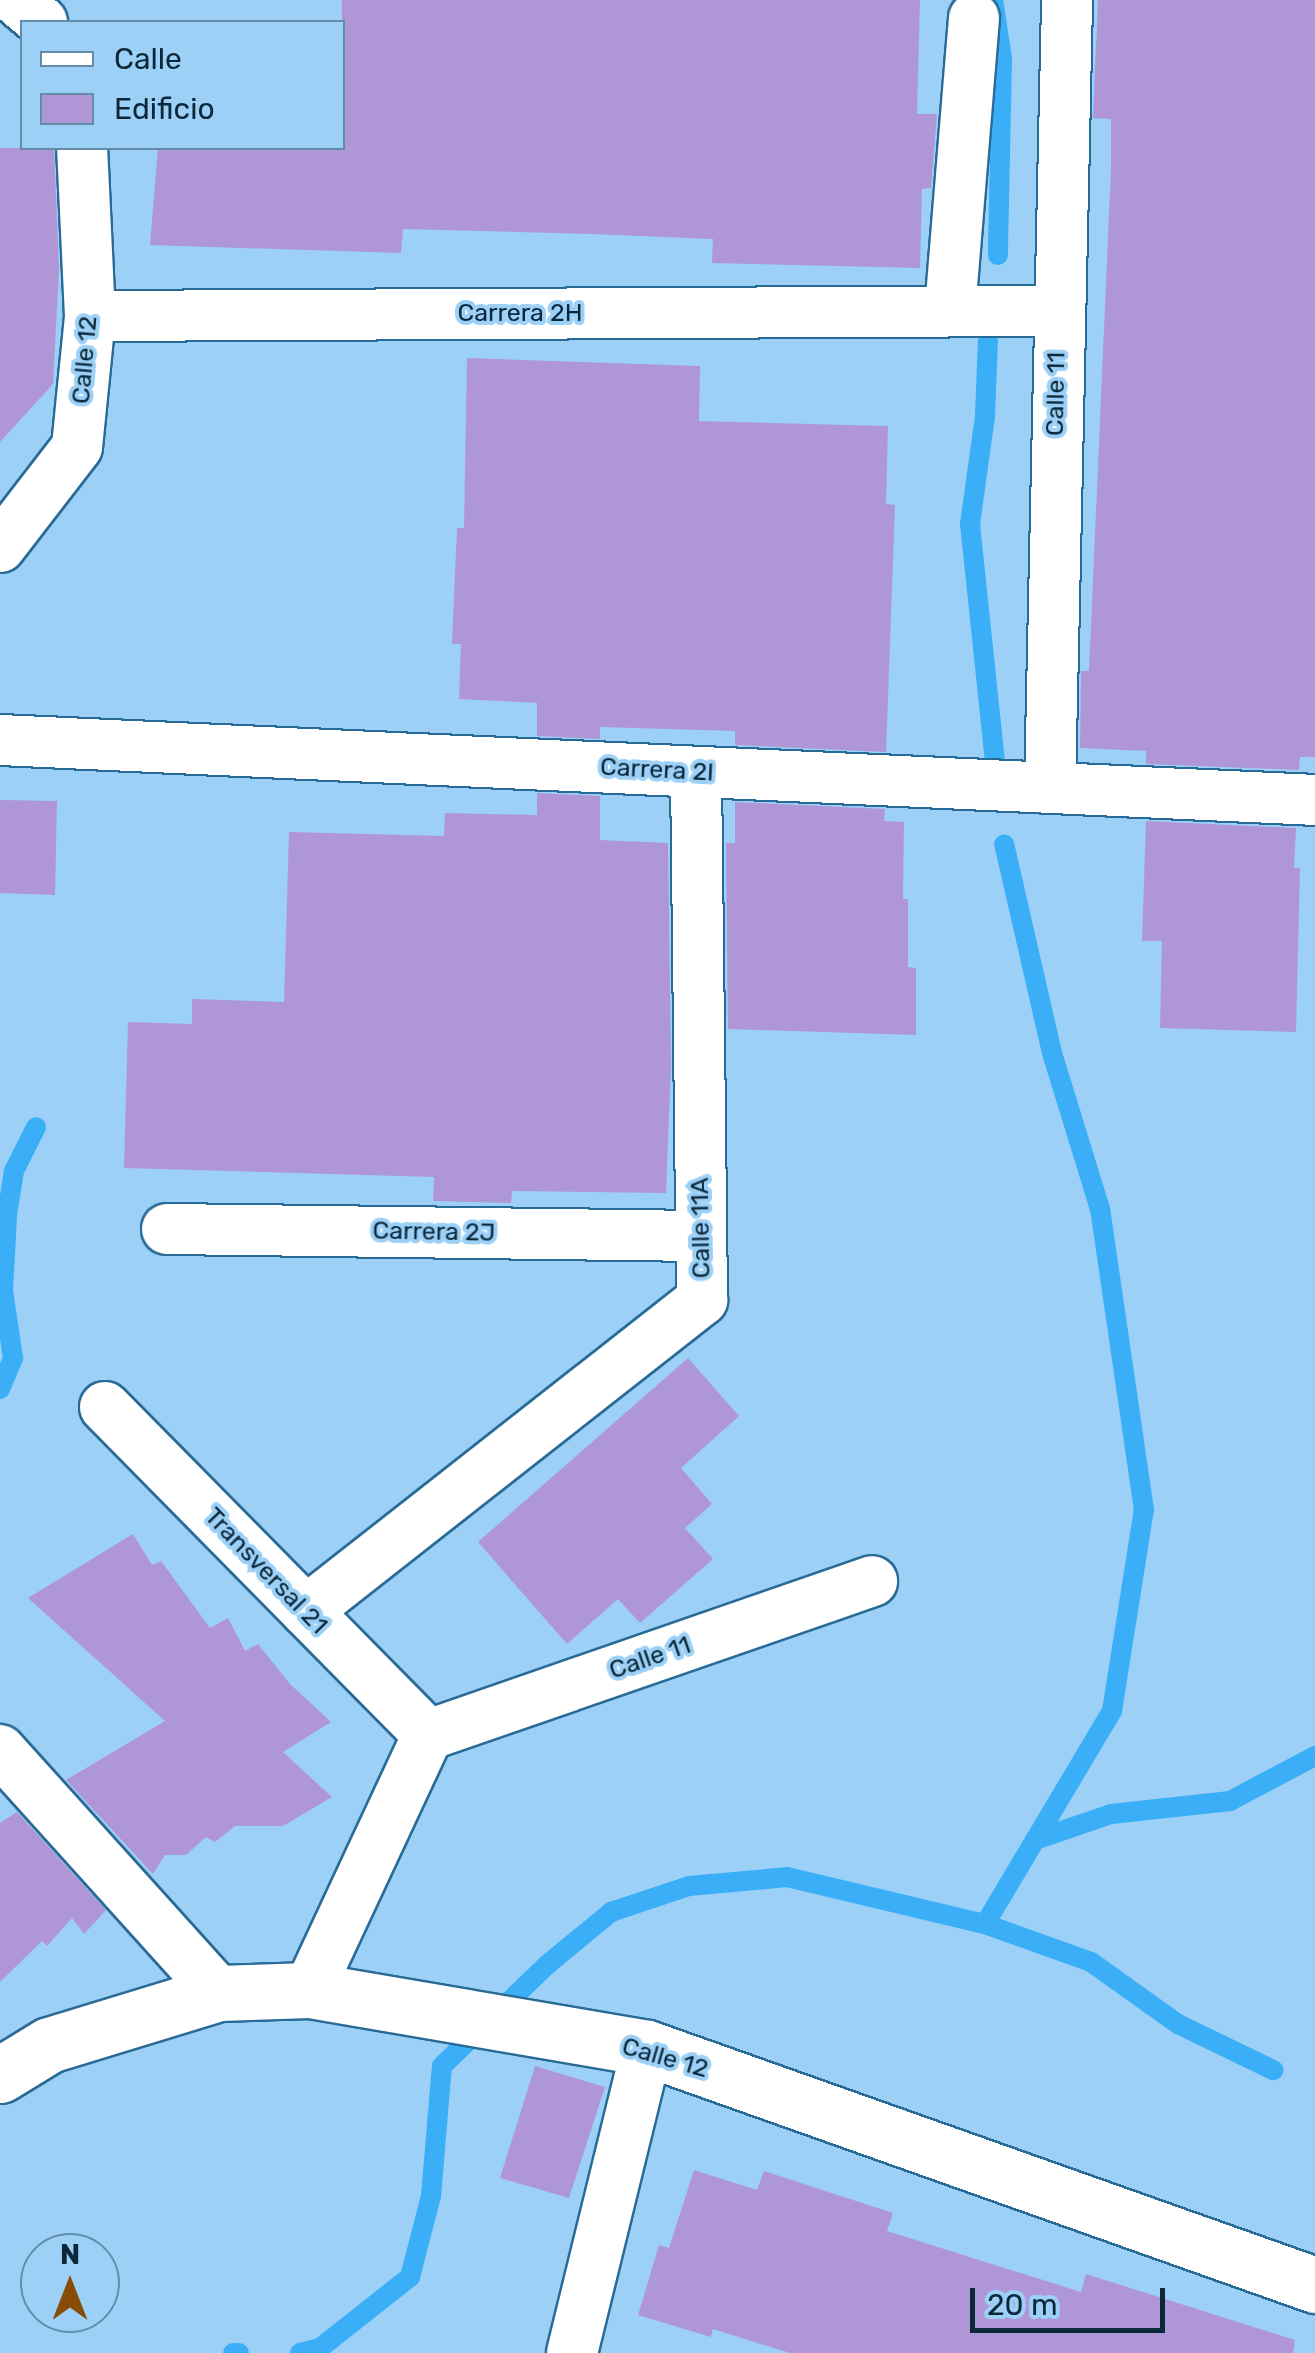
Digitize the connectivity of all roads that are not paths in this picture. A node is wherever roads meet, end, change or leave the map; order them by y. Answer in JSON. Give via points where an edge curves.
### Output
{"nodes":[{"id":1,"x":16,"y":0,"type":"edge"},
{"id":2,"x":1067,"y":0,"type":"edge"},
{"id":3,"x":974,"y":18,"type":"dead end"},
{"id":4,"x":40,"y":20,"type":"edge"},
{"id":5,"x":82,"y":150,"type":"edge"},
{"id":6,"x":950,"y":310,"type":"junction"},
{"id":7,"x":1057,"y":311,"type":"junction"},
{"id":8,"x":90,"y":316,"type":"junction"},
{"id":9,"x":0,"y":547,"type":"edge"},
{"id":10,"x":0,"y":740,"type":"edge"},
{"id":11,"x":696,"y":772,"type":"junction"},
{"id":12,"x":1050,"y":788,"type":"junction"},
{"id":13,"x":1315,"y":800,"type":"edge"},
{"id":14,"x":167,"y":1228,"type":"dead end"},
{"id":15,"x":701,"y":1236,"type":"junction"},
{"id":16,"x":105,"y":1407,"type":"dead end"},
{"id":17,"x":872,"y":1582,"type":"dead end"},
{"id":18,"x":306,"y":1612,"type":"junction"},
{"id":19,"x":428,"y":1735,"type":"junction"},
{"id":20,"x":0,"y":1750,"type":"edge"},
{"id":21,"x":309,"y":1990,"type":"junction"},
{"id":22,"x":219,"y":1993,"type":"junction"},
{"id":23,"x":647,"y":2048,"type":"junction"},
{"id":24,"x":0,"y":2075,"type":"edge"},
{"id":25,"x":1315,"y":2285,"type":"edge"},
{"id":26,"x":572,"y":2353,"type":"edge"}],
"edges":[{"from":1,"to":4,"type":"street"},
{"from":2,"to":7,"type":"street","name":"Calle 11"},
{"from":3,"to":6,"type":"street"},
{"from":5,"to":8,"type":"street","name":"Calle 12"},
{"from":6,"to":7,"type":"street","name":"Carrera 2H"},
{"from":6,"to":8,"type":"street","name":"Carrera 2H"},
{"from":7,"to":12,"type":"street","name":"Calle 11"},
{"from":8,"to":9,"type":"street","name":"Calle 12","via":[[77,447]]},
{"from":10,"to":11,"type":"street","name":"Carrera 2I"},
{"from":11,"to":12,"type":"street","name":"Carrera 2I"},
{"from":11,"to":15,"type":"street","name":"Calle 11A"},
{"from":12,"to":13,"type":"street","name":"Carrera 2I"},
{"from":14,"to":15,"type":"street","name":"Carrera 2J"},
{"from":15,"to":18,"type":"street","name":"Calle 11A","via":[[702,1300]]},
{"from":16,"to":18,"type":"street","name":"Transversal 21"},
{"from":17,"to":19,"type":"street","name":"Calle 11"},
{"from":18,"to":19,"type":"street","name":"Transversal 21"},
{"from":19,"to":21,"type":"street"},
{"from":20,"to":22,"type":"street"},
{"from":21,"to":22,"type":"main road","name":"Calle 12"},
{"from":21,"to":23,"type":"main road","name":"Calle 12"},
{"from":22,"to":24,"type":"main road","name":"Calle 12","via":[[49,2045]]},
{"from":23,"to":25,"type":"main road","name":"Calle 12"},
{"from":23,"to":26,"type":"street"}]}
